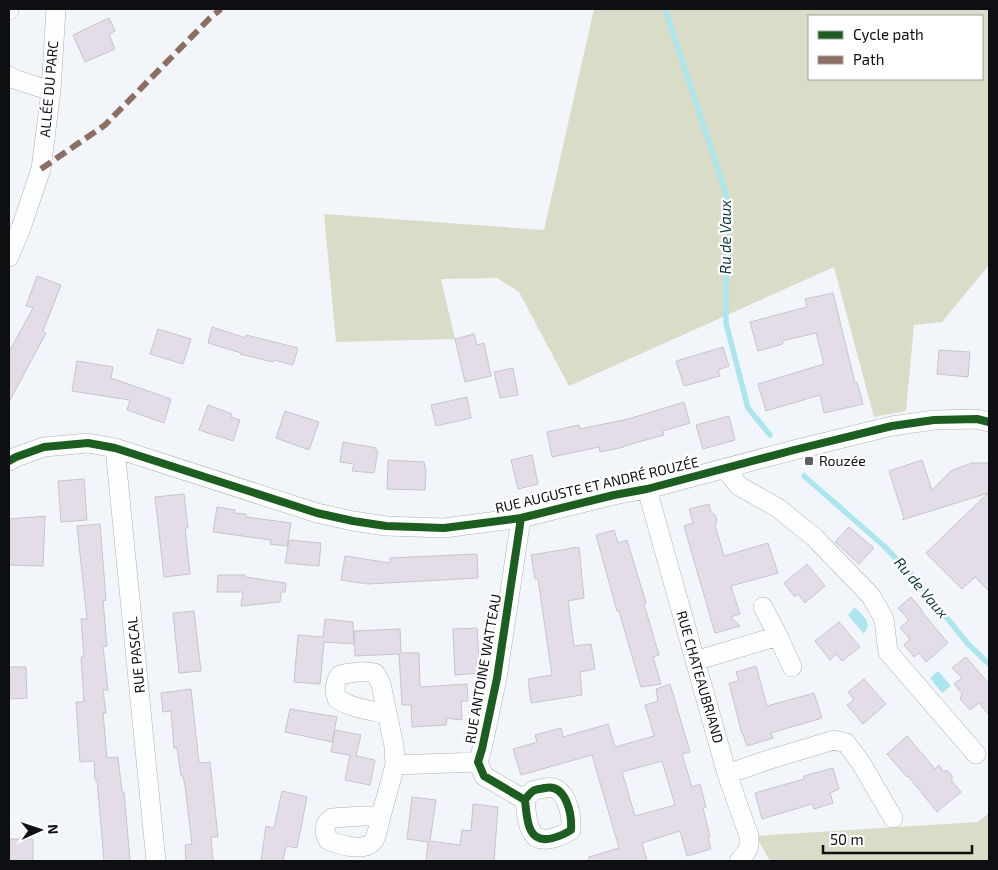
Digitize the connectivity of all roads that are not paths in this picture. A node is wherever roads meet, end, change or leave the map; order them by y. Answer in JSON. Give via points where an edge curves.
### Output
{"nodes":[{"id":1,"x":56,"y":9,"type":"edge"},
{"id":2,"x":9,"y":76,"type":"edge"},
{"id":3,"x":51,"y":91,"type":"junction"},
{"id":4,"x":9,"y":257,"type":"edge"},
{"id":5,"x":989,"y":422,"type":"edge"},
{"id":6,"x":115,"y":448,"type":"junction"},
{"id":7,"x":9,"y":461,"type":"edge"},
{"id":8,"x":725,"y":469,"type":"junction"},
{"id":9,"x":646,"y":489,"type":"junction"},
{"id":10,"x":521,"y":518,"type":"junction"},
{"id":11,"x":763,"y":607,"type":"dead end"},
{"id":12,"x":778,"y":636,"type":"junction"},
{"id":13,"x":695,"y":661,"type":"junction"},
{"id":14,"x":792,"y":667,"type":"dead end"},
{"id":15,"x":387,"y":714,"type":"dead end"},
{"id":16,"x":976,"y":754,"type":"dead end"},
{"id":17,"x":478,"y":762,"type":"junction"},
{"id":18,"x":395,"y":764,"type":"junction"},
{"id":19,"x":728,"y":774,"type":"junction"},
{"id":20,"x":525,"y":800,"type":"dead end"},
{"id":21,"x":381,"y":816,"type":"dead end"},
{"id":22,"x":893,"y":818,"type":"dead end"},
{"id":23,"x":156,"y":861,"type":"edge"},
{"id":24,"x":739,"y":861,"type":"edge"}],
"edges":[{"from":1,"to":3,"type":"street","name":"ALLÉE DU PARC"},
{"from":2,"to":3,"type":"street"},
{"from":3,"to":4,"type":"street","name":"ALLÉE DU PARC","via":[[41,170]]},
{"from":5,"to":8,"type":"street","name":"RUE AUGUSTE ET ANDRÉ ROUZÉE","via":[[977,419],[934,420],[892,426]]},
{"from":6,"to":7,"type":"street","name":"RUE AUGUSTE ET ANDRÉ ROUZÉE","via":[[88,443],[44,447]]},
{"from":6,"to":10,"type":"street","name":"RUE AUGUSTE ET ANDRÉ ROUZÉE","via":[[316,513],[386,526],[444,528]]},
{"from":6,"to":23,"type":"street","name":"RUE PASCAL"},
{"from":8,"to":9,"type":"street","name":"RUE AUGUSTE ET ANDRÉ ROUZÉE"},
{"from":8,"to":16,"type":"street","via":[[739,486],[778,508],[814,537],[871,596],[884,619],[888,652]]},
{"from":9,"to":10,"type":"street","name":"RUE AUGUSTE ET ANDRÉ ROUZÉE"},
{"from":9,"to":13,"type":"street","name":"RUE CHATEAUBRIAND"},
{"from":10,"to":17,"type":"street","name":"RUE ANTOINE WATTEAU","via":[[497,678]]},
{"from":11,"to":12,"type":"street"},
{"from":12,"to":13,"type":"street"},
{"from":12,"to":14,"type":"street"},
{"from":13,"to":19,"type":"street","name":"RUE CHATEAUBRIAND"},
{"from":15,"to":18,"type":"street"},
{"from":17,"to":18,"type":"street","name":"RUE ANTOINE WATTEAU"},
{"from":17,"to":20,"type":"street","name":"RUE ANTOINE WATTEAU","via":[[484,776]]},
{"from":18,"to":21,"type":"street"},
{"from":19,"to":22,"type":"street","via":[[834,740],[852,749]]},
{"from":19,"to":24,"type":"street","name":"RUE CHATEAUBRIAND","via":[[749,836],[750,846]]}]}
